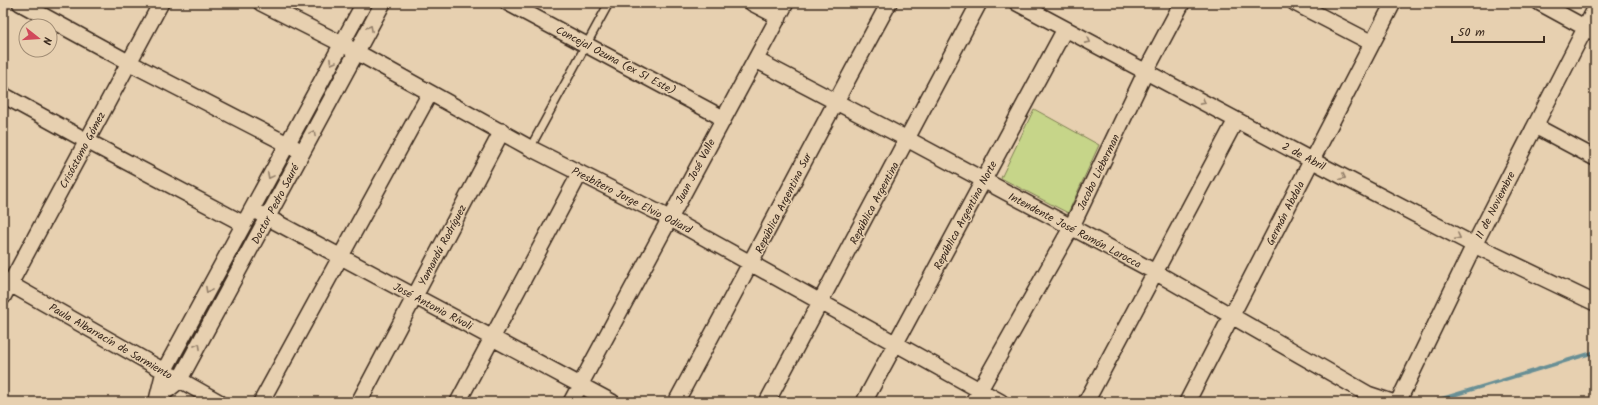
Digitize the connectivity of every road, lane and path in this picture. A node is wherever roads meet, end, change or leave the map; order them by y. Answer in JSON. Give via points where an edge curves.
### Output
{"nodes":[{"id":1,"x":20,"y":3,"type":"edge"},
{"id":2,"x":161,"y":3,"type":"edge"},
{"id":3,"x":262,"y":3,"type":"edge"},
{"id":4,"x":364,"y":3,"type":"edge"},
{"id":5,"x":383,"y":3,"type":"edge"},
{"id":6,"x":508,"y":3,"type":"edge"},
{"id":7,"x":609,"y":3,"type":"edge"},
{"id":8,"x":752,"y":3,"type":"edge"},
{"id":9,"x":786,"y":3,"type":"edge"},
{"id":10,"x":889,"y":3,"type":"edge"},
{"id":11,"x":979,"y":3,"type":"edge"},
{"id":12,"x":1017,"y":3,"type":"edge"},
{"id":13,"x":1182,"y":3,"type":"edge"},
{"id":14,"x":1295,"y":3,"type":"edge"},
{"id":15,"x":1393,"y":3,"type":"edge"},
{"id":16,"x":1540,"y":3,"type":"edge"},
{"id":17,"x":1595,"y":9,"type":"edge"},
{"id":18,"x":779,"y":17,"type":"junction"},
{"id":19,"x":1065,"y":29,"type":"junction"},
{"id":20,"x":1590,"y":30,"type":"edge"},
{"id":21,"x":1372,"y":43,"type":"junction"},
{"id":22,"x":342,"y":44,"type":"junction"},
{"id":23,"x":587,"y":45,"type":"junction"},
{"id":24,"x":356,"y":52,"type":"junction"},
{"id":25,"x":756,"y":60,"type":"junction"},
{"id":26,"x":128,"y":62,"type":"junction"},
{"id":27,"x":1146,"y":71,"type":"junction"},
{"id":28,"x":430,"y":93,"type":"junction"},
{"id":29,"x":3,"y":95,"type":"edge"},
{"id":30,"x":835,"y":102,"type":"junction"},
{"id":31,"x":723,"y":118,"type":"junction"},
{"id":32,"x":1236,"y":120,"type":"junction"},
{"id":33,"x":1536,"y":126,"type":"junction"},
{"id":34,"x":502,"y":131,"type":"junction"},
{"id":35,"x":907,"y":139,"type":"junction"},
{"id":36,"x":87,"y":141,"type":"junction"},
{"id":37,"x":288,"y":144,"type":"junction"},
{"id":38,"x":530,"y":148,"type":"junction"},
{"id":39,"x":302,"y":152,"type":"junction"},
{"id":40,"x":1595,"y":158,"type":"edge"},
{"id":41,"x":1313,"y":161,"type":"junction"},
{"id":42,"x":580,"y":173,"type":"junction"},
{"id":43,"x":984,"y":181,"type":"junction"},
{"id":44,"x":253,"y":210,"type":"junction"},
{"id":45,"x":268,"y":218,"type":"junction"},
{"id":46,"x":669,"y":218,"type":"junction"},
{"id":47,"x":244,"y":224,"type":"junction"},
{"id":48,"x":1071,"y":228,"type":"junction"},
{"id":49,"x":1474,"y":245,"type":"junction"},
{"id":50,"x":340,"y":257,"type":"junction"},
{"id":51,"x":752,"y":264,"type":"junction"},
{"id":52,"x":1155,"y":272,"type":"junction"},
{"id":53,"x":5,"y":287,"type":"edge"},
{"id":54,"x":415,"y":296,"type":"junction"},
{"id":55,"x":821,"y":302,"type":"junction"},
{"id":56,"x":1595,"y":303,"type":"edge"},
{"id":57,"x":1232,"y":317,"type":"junction"},
{"id":58,"x":492,"y":337,"type":"junction"},
{"id":59,"x":895,"y":344,"type":"junction"},
{"id":60,"x":164,"y":372,"type":"junction"},
{"id":61,"x":179,"y":381,"type":"junction"},
{"id":62,"x":580,"y":384,"type":"junction"},
{"id":63,"x":976,"y":396,"type":"edge"},
{"id":64,"x":157,"y":400,"type":"edge"},
{"id":65,"x":219,"y":402,"type":"edge"},
{"id":66,"x":261,"y":402,"type":"edge"},
{"id":67,"x":358,"y":402,"type":"edge"},
{"id":68,"x":458,"y":402,"type":"edge"},
{"id":69,"x":571,"y":402,"type":"edge"},
{"id":70,"x":612,"y":402,"type":"edge"},
{"id":71,"x":676,"y":402,"type":"edge"},
{"id":72,"x":767,"y":402,"type":"edge"},
{"id":73,"x":864,"y":402,"type":"edge"},
{"id":74,"x":1001,"y":402,"type":"edge"},
{"id":75,"x":1086,"y":402,"type":"edge"},
{"id":76,"x":1187,"y":402,"type":"edge"},
{"id":77,"x":1392,"y":402,"type":"edge"},
{"id":78,"x":1398,"y":402,"type":"edge"}],
"edges":[{"from":1,"to":26,"type":"street"},
{"from":2,"to":26,"type":"street","name":"Crisóstomo Gómez"},
{"from":3,"to":22,"type":"street","name":"Presbítero Jorge Elvio Odiard"},
{"from":4,"to":22,"type":"street","name":"Doctor Pedro Sauré"},
{"from":24,"to":5,"type":"street","name":"Doctor Pedro Sauré","one_way":true},
{"from":6,"to":23,"type":"street","name":"Concejal Ozuna (ex 51 Este)"},
{"from":7,"to":23,"type":"lane"},
{"from":8,"to":18,"type":"street"},
{"from":9,"to":18,"type":"street","name":"Juan José Valle"},
{"from":10,"to":30,"type":"street","name":"República Argentina Sur"},
{"from":11,"to":35,"type":"street","name":"República Argentina"},
{"from":12,"to":19,"type":"street","name":"2 de Abril"},
{"from":13,"to":27,"type":"street","name":"Jacobo Lieberman"},
{"from":14,"to":21,"type":"street"},
{"from":15,"to":21,"type":"street","name":"Germán Abdala"},
{"from":16,"to":20,"type":"street"},
{"from":17,"to":20,"type":"street","name":"11 de Noviembre"},
{"from":18,"to":25,"type":"street","name":"Juan José Valle"},
{"from":19,"to":27,"type":"street","name":"2 de Abril","one_way":true},
{"from":19,"to":43,"type":"street","name":"República Argentina Norte"},
{"from":20,"to":33,"type":"street","name":"11 de Noviembre"},
{"from":21,"to":41,"type":"street","name":"Germán Abdala"},
{"from":22,"to":24,"type":"street","name":"Presbítero Jorge Elvio Odiard"},
{"from":22,"to":37,"type":"street","name":"Doctor Pedro Sauré","one_way":true},
{"from":23,"to":31,"type":"street","name":"Concejal Ozuna (ex 51 Este)"},
{"from":23,"to":38,"type":"lane"},
{"from":24,"to":28,"type":"street","name":"Presbítero Jorge Elvio Odiard"},
{"from":39,"to":24,"type":"street","name":"Doctor Pedro Sauré","one_way":true},
{"from":25,"to":30,"type":"street","name":"Intendente José Ramón Larocca"},
{"from":25,"to":31,"type":"street","name":"Juan José Valle"},
{"from":26,"to":36,"type":"street","name":"Crisóstomo Gómez"},
{"from":26,"to":37,"type":"street"},
{"from":27,"to":32,"type":"street","name":"2 de Abril","one_way":true},
{"from":27,"to":48,"type":"street","name":"Jacobo Lieberman"},
{"from":28,"to":34,"type":"street","name":"Presbítero Jorge Elvio Odiard"},
{"from":28,"to":50,"type":"street"},
{"from":29,"to":36,"type":"street"},
{"from":30,"to":35,"type":"street","name":"Intendente José Ramón Larocca"},
{"from":30,"to":51,"type":"street","name":"República Argentina Sur"},
{"from":31,"to":46,"type":"street","name":"Juan José Valle"},
{"from":32,"to":41,"type":"street","name":"2 de Abril"},
{"from":32,"to":52,"type":"street"},
{"from":33,"to":40,"type":"street"},
{"from":33,"to":49,"type":"street","name":"11 de Noviembre"},
{"from":34,"to":38,"type":"street","name":"Presbítero Jorge Elvio Odiard"},
{"from":34,"to":54,"type":"street","name":"Yamandú Rodríguez"},
{"from":35,"to":43,"type":"street","name":"Intendente José Ramón Larocca"},
{"from":35,"to":55,"type":"street","name":"República Argentina"},
{"from":36,"to":47,"type":"street"},
{"from":36,"to":53,"type":"street","name":"Crisóstomo Gómez"},
{"from":37,"to":39,"type":"street"},
{"from":37,"to":44,"type":"street","name":"Doctor Pedro Sauré","one_way":true},
{"from":38,"to":42,"type":"street","name":"Presbítero Jorge Elvio Odiard"},
{"from":39,"to":45,"type":"street","name":"Doctor Pedro Sauré"},
{"from":41,"to":49,"type":"street","name":"2 de Abril","one_way":true},
{"from":41,"to":57,"type":"street","name":"Germán Abdala"},
{"from":42,"to":46,"type":"street","name":"Presbítero Jorge Elvio Odiard"},
{"from":42,"to":58,"type":"street"},
{"from":43,"to":48,"type":"street","name":"Intendente José Ramón Larocca"},
{"from":43,"to":59,"type":"street","name":"República Argentina Norte"},
{"from":44,"to":45,"type":"street","name":"José Antonio Rívoli"},
{"from":44,"to":47,"type":"street","name":"Doctor Pedro Sauré"},
{"from":45,"to":50,"type":"street","name":"José Antonio Rívoli"},
{"from":61,"to":45,"type":"street","name":"Doctor Pedro Sauré","one_way":true},
{"from":46,"to":51,"type":"street","name":"Presbítero Jorge Elvio Odiard"},
{"from":46,"to":62,"type":"street","name":"Juan José Valle"},
{"from":47,"to":60,"type":"street","name":"Doctor Pedro Sauré","one_way":true},
{"from":48,"to":52,"type":"street","name":"Intendente José Ramón Larocca"},
{"from":48,"to":63,"type":"street","name":"Jacobo Lieberman"},
{"from":49,"to":56,"type":"street","name":"2 de Abril"},
{"from":49,"to":78,"type":"street","name":"11 de Noviembre"},
{"from":50,"to":54,"type":"street","name":"José Antonio Rívoli"},
{"from":50,"to":66,"type":"street"},
{"from":51,"to":55,"type":"street","name":"Presbítero Jorge Elvio Odiard"},
{"from":51,"to":71,"type":"street","name":"República Argentina Sur"},
{"from":52,"to":57,"type":"street","name":"Intendente José Ramón Larocca"},
{"from":52,"to":75,"type":"street"},
{"from":53,"to":60,"type":"street","name":"Paula Albarracín de Sarmiento"},
{"from":54,"to":58,"type":"street","name":"José Antonio Rívoli"},
{"from":54,"to":67,"type":"street","name":"Yamandú Rodríguez"},
{"from":55,"to":59,"type":"street","name":"Presbítero Jorge Elvio Odiard"},
{"from":55,"to":72,"type":"street","name":"República Argentina"},
{"from":57,"to":76,"type":"street","name":"Germán Abdala"},
{"from":57,"to":77,"type":"street","name":"Intendente José Ramón Larocca","via":[[1368,394]]},
{"from":58,"to":62,"type":"street","name":"José Antonio Rívoli"},
{"from":58,"to":68,"type":"street"},
{"from":59,"to":63,"type":"street","name":"Presbítero Jorge Elvio Odiard"},
{"from":59,"to":73,"type":"street","name":"República Argentina Norte"},
{"from":60,"to":61,"type":"street","name":"Paula Albarracín de Sarmiento"},
{"from":60,"to":64,"type":"street","name":"Doctor Pedro Sauré"},
{"from":61,"to":64,"type":"street","name":"Doctor Pedro Sauré"},
{"from":61,"to":65,"type":"street","name":"Paula Albarracín de Sarmiento"},
{"from":62,"to":69,"type":"street","name":"Juan José Valle"},
{"from":62,"to":70,"type":"street","name":"José Antonio Rívoli"},
{"from":63,"to":74,"type":"street","name":"Presbítero Jorge Elvio Odiard"}]}
